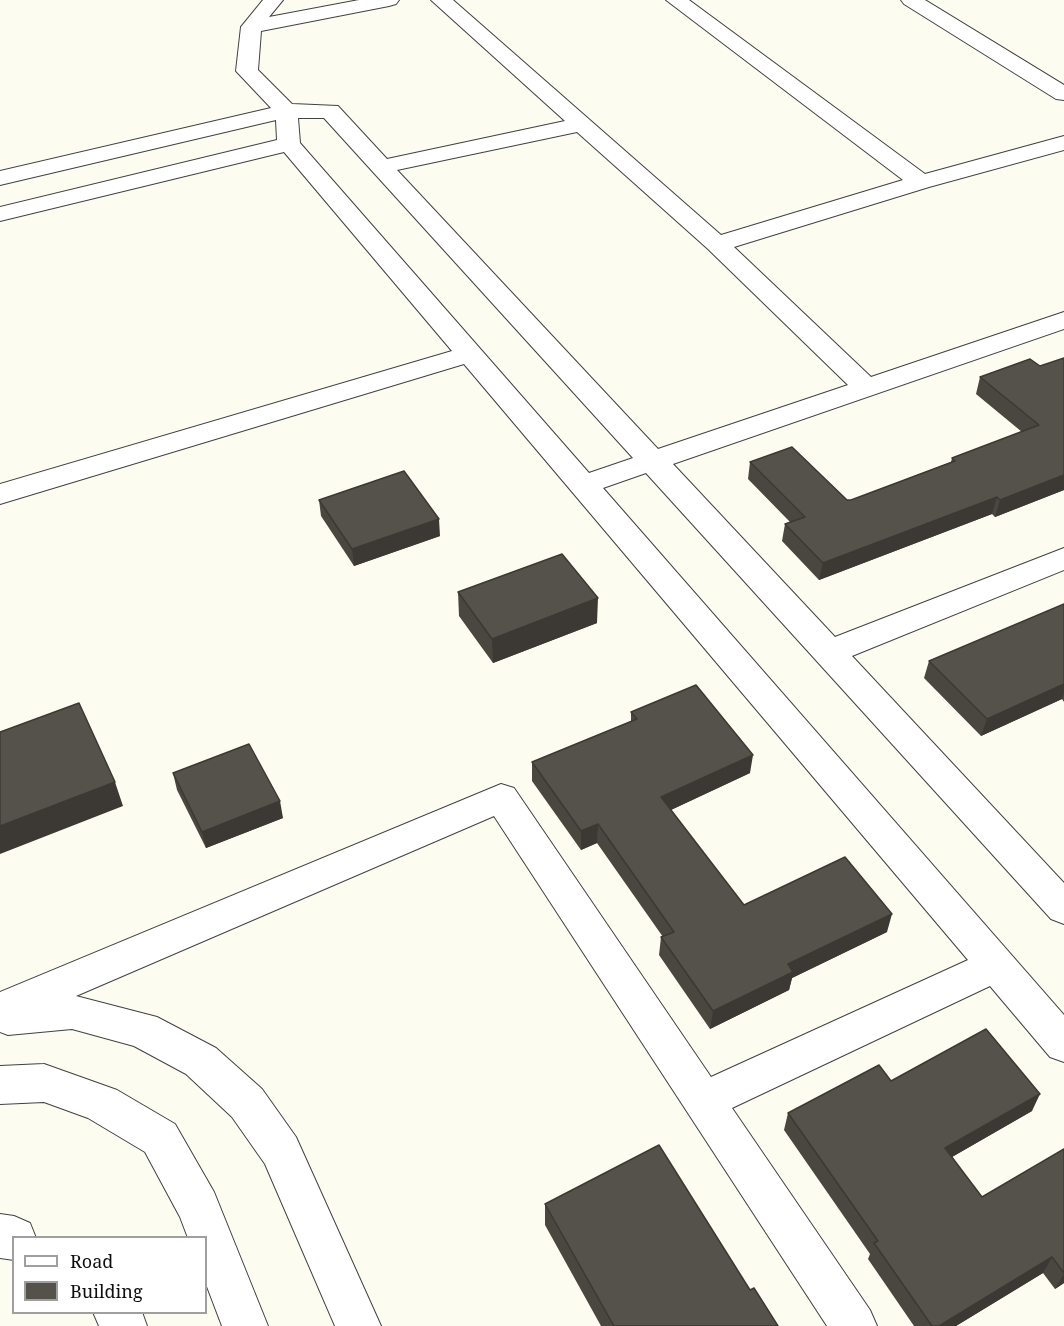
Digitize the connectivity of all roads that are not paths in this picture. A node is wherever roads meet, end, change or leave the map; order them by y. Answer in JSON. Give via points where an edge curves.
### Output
{"nodes":[{"id":1,"x":273,"y":0,"type":"edge"},
{"id":2,"x":389,"y":0,"type":"edge"},
{"id":3,"x":441,"y":0,"type":"edge"},
{"id":4,"x":676,"y":0,"type":"edge"},
{"id":5,"x":910,"y":0,"type":"edge"},
{"id":6,"x":252,"y":27,"type":"junction"},
{"id":7,"x":1064,"y":94,"type":"edge"},
{"id":8,"x":286,"y":111,"type":"junction"},
{"id":9,"x":582,"y":124,"type":"junction"},
{"id":10,"x":1064,"y":143,"type":"edge"},
{"id":11,"x":289,"y":144,"type":"junction"},
{"id":12,"x":380,"y":167,"type":"junction"},
{"id":13,"x":0,"y":178,"type":"edge"},
{"id":14,"x":921,"y":183,"type":"junction"},
{"id":15,"x":0,"y":214,"type":"edge"},
{"id":16,"x":717,"y":244,"type":"junction"},
{"id":17,"x":1064,"y":320,"type":"edge"},
{"id":18,"x":470,"y":354,"type":"junction"},
{"id":19,"x":866,"y":387,"type":"junction"},
{"id":20,"x":653,"y":463,"type":"junction"},
{"id":21,"x":583,"y":486,"type":"junction"},
{"id":22,"x":0,"y":494,"type":"edge"},
{"id":23,"x":1064,"y":558,"type":"edge"},
{"id":24,"x":828,"y":653,"type":"junction"},
{"id":25,"x":1064,"y":908,"type":"edge"},
{"id":26,"x":996,"y":965,"type":"junction"},
{"id":27,"x":0,"y":1010,"type":"edge"},
{"id":28,"x":0,"y":1018,"type":"edge"},
{"id":29,"x":1064,"y":1044,"type":"edge"},
{"id":30,"x":0,"y":1085,"type":"edge"},
{"id":31,"x":703,"y":1101,"type":"junction"},
{"id":32,"x":245,"y":1326,"type":"edge"},
{"id":33,"x":358,"y":1326,"type":"edge"},
{"id":34,"x":854,"y":1326,"type":"edge"}],
"edges":[{"from":1,"to":6,"type":"street"},
{"from":2,"to":6,"type":"street"},
{"from":3,"to":9,"type":"street"},
{"from":4,"to":14,"type":"street"},
{"from":5,"to":7,"type":"street"},
{"from":6,"to":8,"type":"street","via":[[247,71]]},
{"from":8,"to":11,"type":"street"},
{"from":8,"to":12,"type":"street","via":[[330,111]]},
{"from":8,"to":13,"type":"street"},
{"from":9,"to":12,"type":"street"},
{"from":9,"to":16,"type":"street"},
{"from":10,"to":14,"type":"street"},
{"from":11,"to":15,"type":"street"},
{"from":11,"to":18,"type":"street"},
{"from":12,"to":20,"type":"street"},
{"from":14,"to":16,"type":"street"},
{"from":16,"to":19,"type":"street"},
{"from":17,"to":19,"type":"street"},
{"from":18,"to":21,"type":"street"},
{"from":18,"to":22,"type":"street"},
{"from":19,"to":20,"type":"street"},
{"from":20,"to":21,"type":"street"},
{"from":20,"to":24,"type":"street"},
{"from":21,"to":26,"type":"street"},
{"from":23,"to":24,"type":"street"},
{"from":24,"to":25,"type":"street"},
{"from":26,"to":29,"type":"street"},
{"from":26,"to":31,"type":"street"},
{"from":27,"to":31,"type":"street","via":[[501,798]]},
{"from":28,"to":33,"type":"street","via":[[72,1012],[143,1030],[201,1061],[247,1103],[281,1151]]},
{"from":30,"to":32,"type":"street","via":[[44,1083],[102,1104],[160,1138],[198,1207]]},
{"from":31,"to":34,"type":"street"}]}
